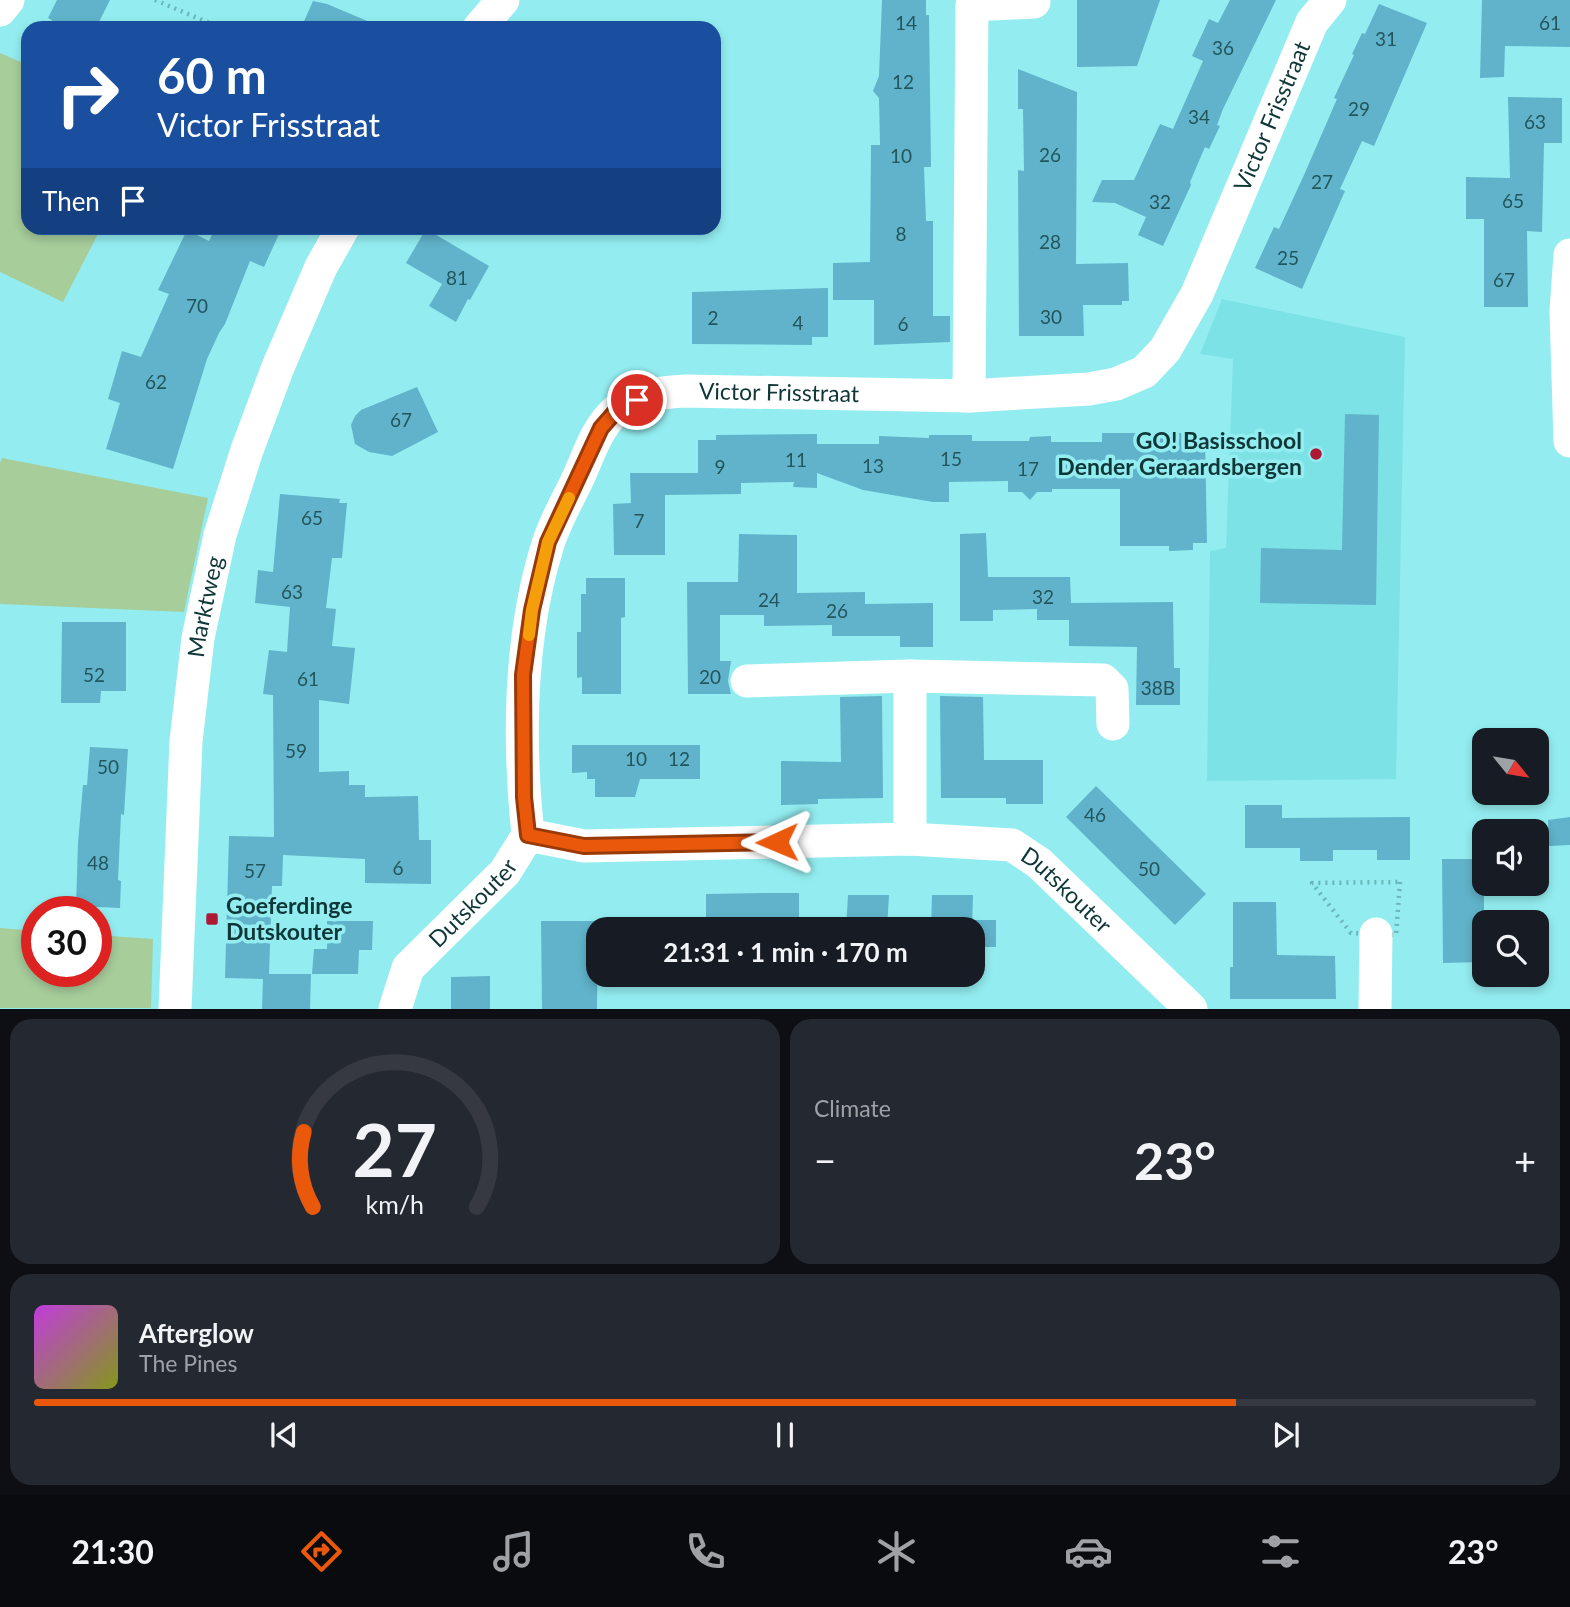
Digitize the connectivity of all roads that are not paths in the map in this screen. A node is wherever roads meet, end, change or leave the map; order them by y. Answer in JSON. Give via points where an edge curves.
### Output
{"nodes":[{"id":1,"x":8,"y":0,"type":"edge"},
{"id":2,"x":503,"y":0,"type":"edge"},
{"id":3,"x":1330,"y":0,"type":"edge"},
{"id":4,"x":1034,"y":2,"type":"dead end"},
{"id":5,"x":0,"y":10,"type":"edge"},
{"id":6,"x":486,"y":21,"type":"edge"},
{"id":7,"x":339,"y":235,"type":"edge"},
{"id":8,"x":1570,"y":256,"type":"edge"},
{"id":9,"x":969,"y":396,"type":"junction"},
{"id":10,"x":1570,"y":441,"type":"edge"},
{"id":11,"x":910,"y":676,"type":"junction"},
{"id":12,"x":747,"y":681,"type":"dead end"},
{"id":13,"x":1113,"y":724,"type":"dead end"},
{"id":14,"x":528,"y":835,"type":"junction"},
{"id":15,"x":911,"y":839,"type":"junction"},
{"id":16,"x":1376,"y":934,"type":"road end"},
{"id":17,"x":175,"y":1009,"type":"edge"},
{"id":18,"x":395,"y":1009,"type":"edge"},
{"id":19,"x":1191,"y":1009,"type":"edge"},
{"id":20,"x":1375,"y":1009,"type":"edge"}],
"edges":[{"from":1,"to":5,"type":"street"},
{"from":2,"to":6,"type":"street"},
{"from":3,"to":9,"type":"street","name":"Victor Frisstraat","via":[[1312,22],[1197,294],[1165,350],[1144,372],[1116,384]]},
{"from":4,"to":9,"type":"street","via":[[972,5]]},
{"from":7,"to":17,"type":"street","name":"Marktweg","via":[[321,267],[251,438],[209,586],[186,741]]},
{"from":8,"to":10,"type":"street","via":[[1566,311]]},
{"from":9,"to":14,"type":"street","name":"Victor Frisstraat","via":[[686,391],[657,393],[616,411],[601,428],[548,542],[532,610],[523,675]]},
{"from":11,"to":12,"type":"street"},
{"from":11,"to":13,"type":"street","via":[[1103,680],[1112,690]]},
{"from":11,"to":15,"type":"street"},
{"from":14,"to":15,"type":"street","name":"Dutskouter","via":[[584,846]]},
{"from":14,"to":18,"type":"street","name":"Dutskouter","via":[[505,872],[408,968]]},
{"from":15,"to":19,"type":"street","name":"Dutskouter","via":[[1012,845],[1040,863]]},
{"from":16,"to":20,"type":"street"}]}
